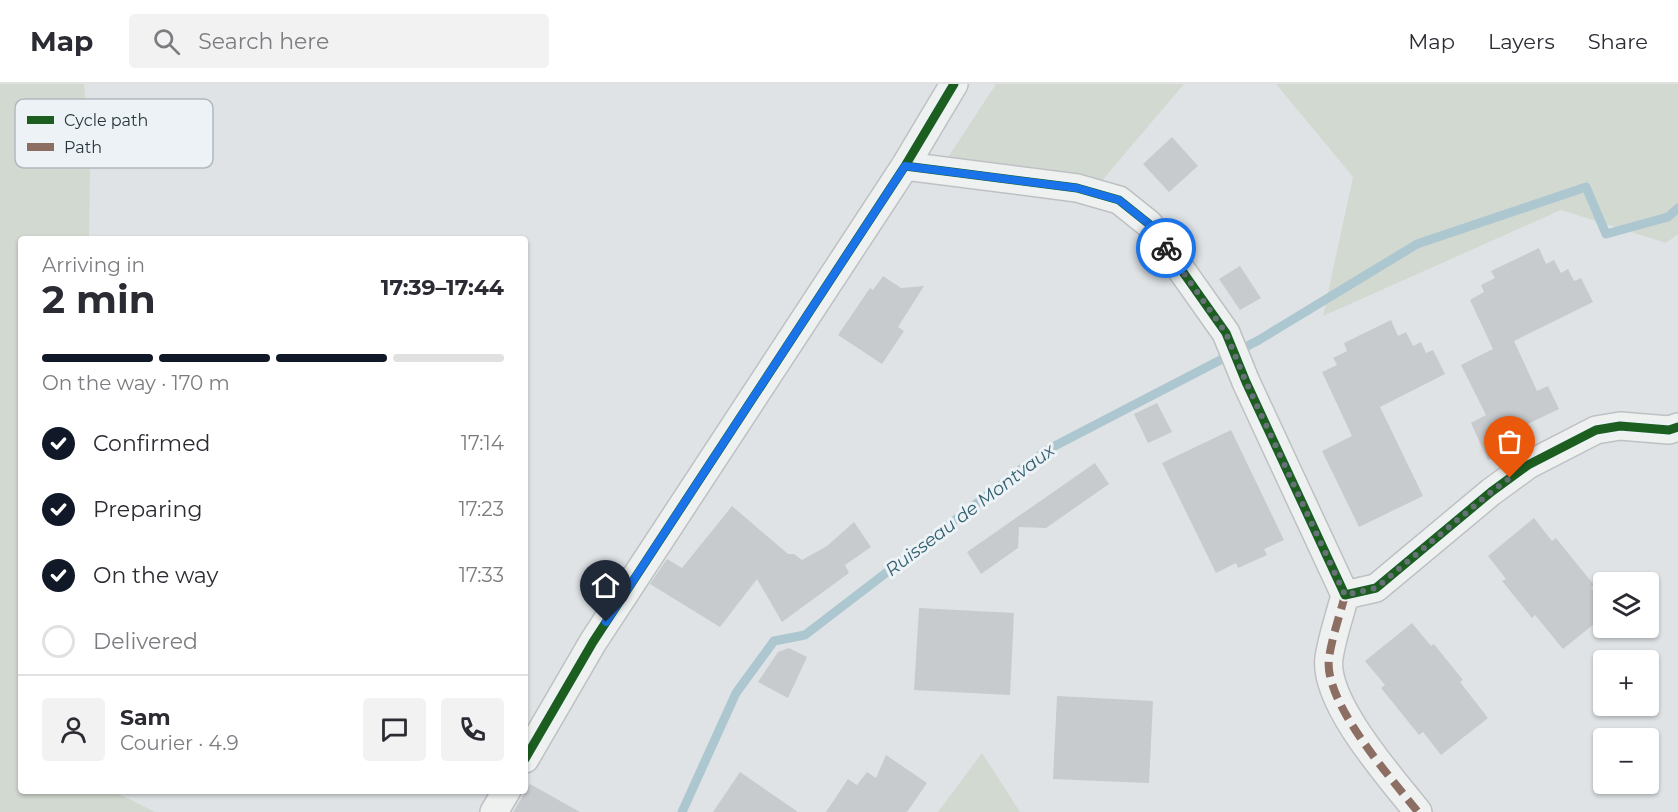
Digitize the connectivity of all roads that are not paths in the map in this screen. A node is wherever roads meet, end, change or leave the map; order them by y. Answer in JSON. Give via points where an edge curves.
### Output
{"nodes":[{"id":1,"x":954,"y":84,"type":"edge"},
{"id":2,"x":905,"y":166,"type":"junction"},
{"id":3,"x":1678,"y":427,"type":"edge"},
{"id":4,"x":1345,"y":595,"type":"junction"},
{"id":5,"x":528,"y":754,"type":"edge"},
{"id":6,"x":505,"y":794,"type":"edge"},
{"id":7,"x":494,"y":812,"type":"edge"},
{"id":8,"x":1418,"y":812,"type":"edge"}],
"edges":[{"from":1,"to":2,"type":"street"},
{"from":2,"to":4,"type":"street","via":[[1077,188],[1119,200],[1149,224],[1226,333]]},
{"from":2,"to":5,"type":"street","via":[[592,642]]},
{"from":3,"to":4,"type":"street","via":[[1669,430],[1620,426],[1596,430],[1528,465],[1376,588]]},
{"from":4,"to":8,"type":"street","via":[[1329,660],[1335,694],[1363,742]]},
{"from":6,"to":7,"type":"street"}]}
